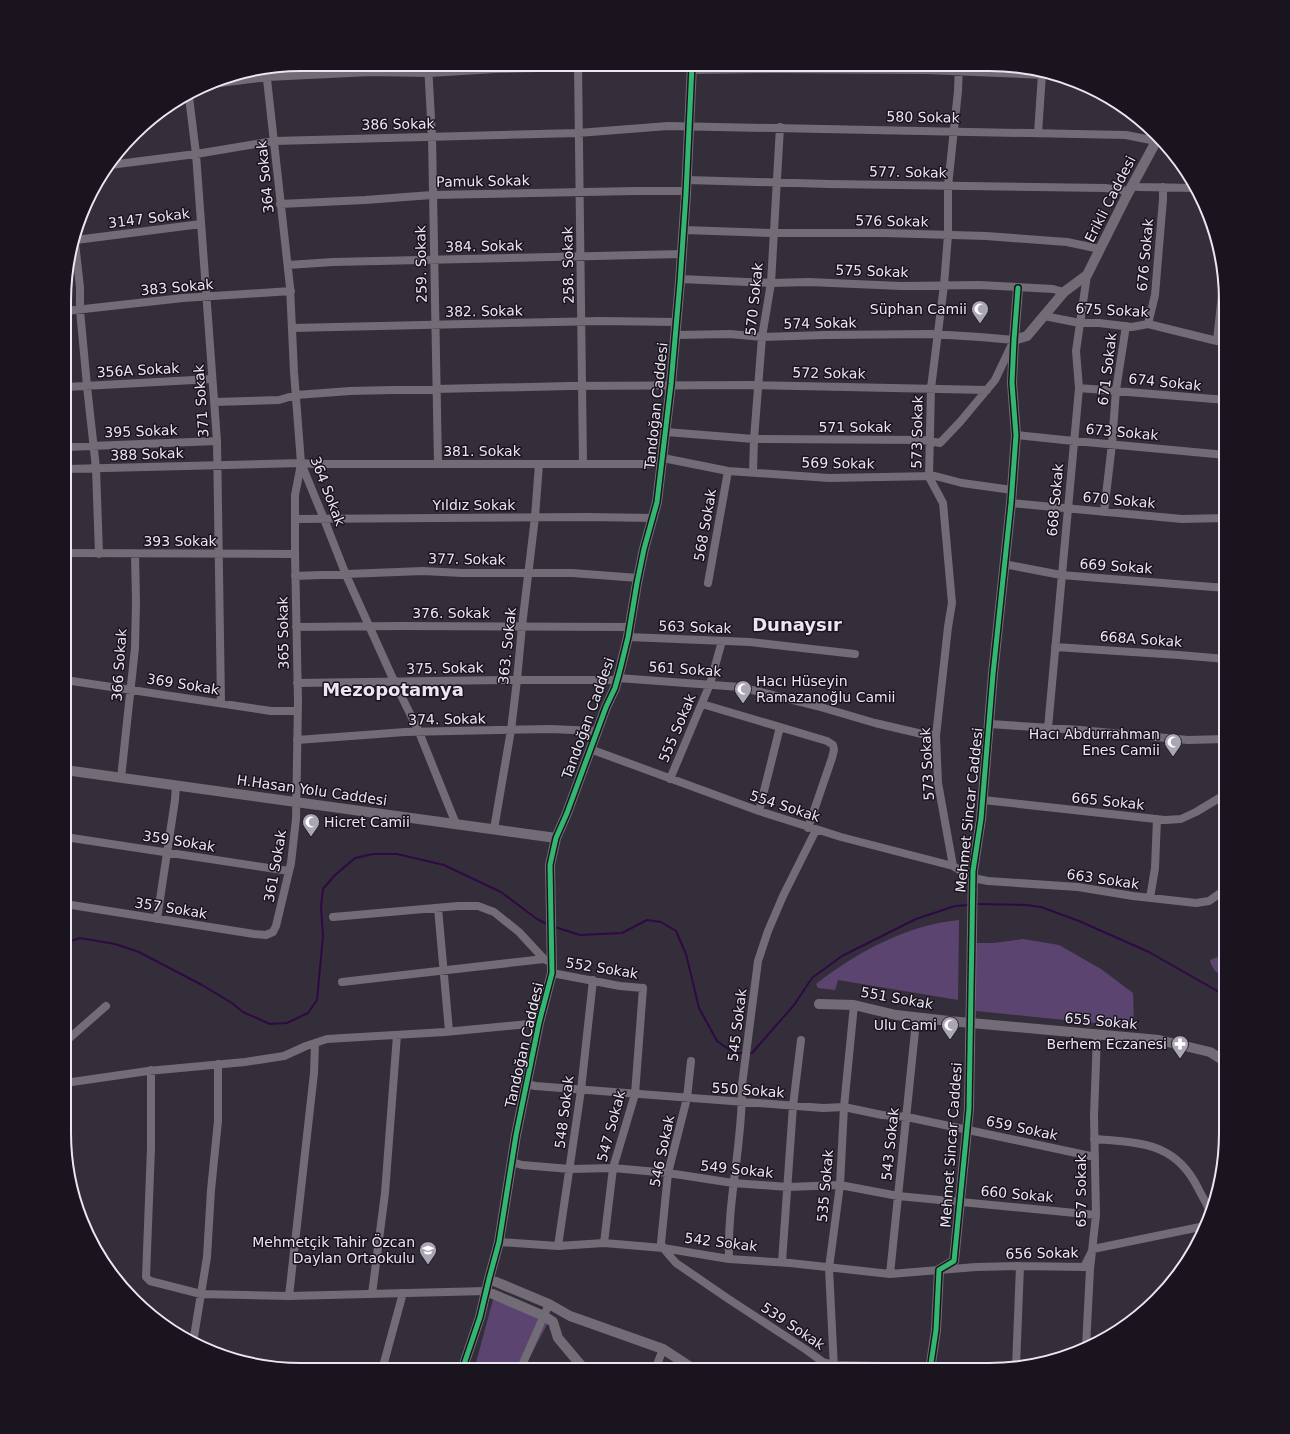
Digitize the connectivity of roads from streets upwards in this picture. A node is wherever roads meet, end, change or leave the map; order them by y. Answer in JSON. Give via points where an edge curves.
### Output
{"nodes":[{"id":1,"x":390,"y":71,"type":"edge"},
{"id":2,"x":429,"y":71,"type":"edge"},
{"id":3,"x":578,"y":71,"type":"edge"},
{"id":4,"x":691,"y":71,"type":"edge"},
{"id":5,"x":958,"y":71,"type":"edge"},
{"id":6,"x":992,"y":71,"type":"edge"},
{"id":7,"x":1013,"y":72,"type":"edge"},
{"id":8,"x":266,"y":73,"type":"edge"},
{"id":9,"x":271,"y":73,"type":"edge"},
{"id":10,"x":1043,"y":77,"type":"edge"},
{"id":11,"x":189,"y":100,"type":"edge"},
{"id":12,"x":689,"y":127,"type":"junction"},
{"id":13,"x":780,"y":127,"type":"junction"},
{"id":14,"x":954,"y":131,"type":"junction"},
{"id":15,"x":578,"y":133,"type":"junction"},
{"id":16,"x":1038,"y":133,"type":"junction"},
{"id":17,"x":432,"y":137,"type":"junction"},
{"id":18,"x":1152,"y":138,"type":"edge"},
{"id":19,"x":274,"y":141,"type":"junction"},
{"id":20,"x":1156,"y":142,"type":"edge"},
{"id":21,"x":196,"y":154,"type":"junction"},
{"id":22,"x":116,"y":164,"type":"edge"},
{"id":23,"x":687,"y":180,"type":"junction"},
{"id":24,"x":777,"y":182,"type":"junction"},
{"id":25,"x":948,"y":186,"type":"junction"},
{"id":26,"x":1163,"y":187,"type":"junction"},
{"id":27,"x":1189,"y":188,"type":"edge"},
{"id":28,"x":1130,"y":189,"type":"junction"},
{"id":29,"x":686,"y":191,"type":"junction"},
{"id":30,"x":579,"y":192,"type":"junction"},
{"id":31,"x":432,"y":195,"type":"junction"},
{"id":32,"x":280,"y":204,"type":"junction"},
{"id":33,"x":201,"y":224,"type":"junction"},
{"id":34,"x":684,"y":230,"type":"junction"},
{"id":35,"x":773,"y":233,"type":"junction"},
{"id":36,"x":948,"y":235,"type":"junction"},
{"id":37,"x":79,"y":242,"type":"edge"},
{"id":38,"x":1100,"y":249,"type":"junction"},
{"id":39,"x":77,"y":250,"type":"edge"},
{"id":40,"x":682,"y":254,"type":"junction"},
{"id":41,"x":580,"y":257,"type":"junction"},
{"id":42,"x":434,"y":260,"type":"junction"},
{"id":43,"x":288,"y":265,"type":"junction"},
{"id":44,"x":1087,"y":275,"type":"junction"},
{"id":45,"x":680,"y":279,"type":"junction"},
{"id":46,"x":770,"y":283,"type":"junction"},
{"id":47,"x":944,"y":285,"type":"junction"},
{"id":48,"x":1018,"y":288,"type":"junction"},
{"id":49,"x":291,"y":291,"type":"junction"},
{"id":50,"x":1064,"y":292,"type":"junction"},
{"id":51,"x":206,"y":297,"type":"junction"},
{"id":52,"x":80,"y":310,"type":"junction"},
{"id":53,"x":71,"y":311,"type":"edge"},
{"id":54,"x":1044,"y":316,"type":"junction"},
{"id":55,"x":582,"y":322,"type":"junction"},
{"id":56,"x":676,"y":322,"type":"junction"},
{"id":57,"x":1080,"y":324,"type":"junction"},
{"id":58,"x":1148,"y":324,"type":"junction"},
{"id":59,"x":434,"y":325,"type":"junction"},
{"id":60,"x":1126,"y":326,"type":"junction"},
{"id":61,"x":292,"y":328,"type":"junction"},
{"id":62,"x":937,"y":334,"type":"junction"},
{"id":63,"x":676,"y":335,"type":"junction"},
{"id":64,"x":762,"y":337,"type":"junction"},
{"id":65,"x":1014,"y":340,"type":"junction"},
{"id":66,"x":1219,"y":341,"type":"edge"},
{"id":67,"x":212,"y":379,"type":"junction"},
{"id":68,"x":671,"y":384,"type":"junction"},
{"id":69,"x":583,"y":385,"type":"junction"},
{"id":70,"x":759,"y":385,"type":"junction"},
{"id":71,"x":87,"y":386,"type":"junction"},
{"id":72,"x":71,"y":387,"type":"edge"},
{"id":73,"x":932,"y":388,"type":"junction"},
{"id":74,"x":1079,"y":388,"type":"junction"},
{"id":75,"x":436,"y":390,"type":"junction"},
{"id":76,"x":987,"y":390,"type":"junction"},
{"id":77,"x":1116,"y":390,"type":"junction"},
{"id":78,"x":296,"y":395,"type":"junction"},
{"id":79,"x":1219,"y":399,"type":"edge"},
{"id":80,"x":214,"y":402,"type":"junction"},
{"id":81,"x":666,"y":432,"type":"junction"},
{"id":82,"x":1016,"y":434,"type":"junction"},
{"id":83,"x":754,"y":439,"type":"junction"},
{"id":84,"x":217,"y":441,"type":"junction"},
{"id":85,"x":1074,"y":441,"type":"junction"},
{"id":86,"x":930,"y":442,"type":"junction"},
{"id":87,"x":1112,"y":444,"type":"junction"},
{"id":88,"x":94,"y":446,"type":"junction"},
{"id":89,"x":71,"y":447,"type":"edge"},
{"id":90,"x":1219,"y":454,"type":"edge"},
{"id":91,"x":663,"y":461,"type":"junction"},
{"id":92,"x":301,"y":463,"type":"junction"},
{"id":93,"x":438,"y":464,"type":"junction"},
{"id":94,"x":539,"y":464,"type":"junction"},
{"id":95,"x":583,"y":464,"type":"junction"},
{"id":96,"x":218,"y":465,"type":"junction"},
{"id":97,"x":96,"y":468,"type":"junction"},
{"id":98,"x":71,"y":469,"type":"edge"},
{"id":99,"x":728,"y":470,"type":"junction"},
{"id":100,"x":753,"y":472,"type":"junction"},
{"id":101,"x":929,"y":477,"type":"junction"},
{"id":102,"x":1012,"y":490,"type":"junction"},
{"id":103,"x":1011,"y":503,"type":"junction"},
{"id":104,"x":1069,"y":508,"type":"junction"},
{"id":105,"x":1104,"y":512,"type":"junction"},
{"id":106,"x":535,"y":517,"type":"junction"},
{"id":107,"x":653,"y":518,"type":"junction"},
{"id":108,"x":1219,"y":518,"type":"edge"},
{"id":109,"x":295,"y":519,"type":"junction"},
{"id":110,"x":324,"y":519,"type":"junction"},
{"id":111,"x":71,"y":553,"type":"edge"},
{"id":112,"x":99,"y":554,"type":"junction"},
{"id":113,"x":135,"y":554,"type":"junction"},
{"id":114,"x":218,"y":554,"type":"junction"},
{"id":115,"x":295,"y":554,"type":"junction"},
{"id":116,"x":1004,"y":564,"type":"junction"},
{"id":117,"x":528,"y":573,"type":"junction"},
{"id":118,"x":346,"y":575,"type":"junction"},
{"id":119,"x":1061,"y":575,"type":"junction"},
{"id":120,"x":295,"y":576,"type":"junction"},
{"id":121,"x":638,"y":578,"type":"junction"},
{"id":122,"x":708,"y":583,"type":"dead end"},
{"id":123,"x":1219,"y":587,"type":"edge"},
{"id":124,"x":369,"y":626,"type":"junction"},
{"id":125,"x":522,"y":626,"type":"junction"},
{"id":126,"x":296,"y":627,"type":"junction"},
{"id":127,"x":629,"y":632,"type":"junction"},
{"id":128,"x":722,"y":641,"type":"junction"},
{"id":129,"x":1055,"y":647,"type":"junction"},
{"id":130,"x":855,"y":654,"type":"dead end"},
{"id":131,"x":1219,"y":658,"type":"edge"},
{"id":132,"x":618,"y":679,"type":"junction"},
{"id":133,"x":517,"y":680,"type":"junction"},
{"id":134,"x":71,"y":681,"type":"edge"},
{"id":135,"x":394,"y":682,"type":"junction"},
{"id":136,"x":298,"y":683,"type":"junction"},
{"id":137,"x":710,"y":684,"type":"junction"},
{"id":138,"x":132,"y":689,"type":"junction"},
{"id":139,"x":221,"y":703,"type":"junction"},
{"id":140,"x":702,"y":704,"type":"junction"},
{"id":141,"x":298,"y":711,"type":"junction"},
{"id":142,"x":990,"y":724,"type":"junction"},
{"id":143,"x":780,"y":727,"type":"junction"},
{"id":144,"x":1048,"y":728,"type":"junction"},
{"id":145,"x":511,"y":730,"type":"junction"},
{"id":146,"x":597,"y":731,"type":"junction"},
{"id":147,"x":419,"y":732,"type":"junction"},
{"id":148,"x":936,"y":736,"type":"junction"},
{"id":149,"x":1219,"y":739,"type":"edge"},
{"id":150,"x":297,"y":740,"type":"junction"},
{"id":151,"x":590,"y":749,"type":"junction"},
{"id":152,"x":71,"y":771,"type":"edge"},
{"id":153,"x":121,"y":778,"type":"junction"},
{"id":154,"x":670,"y":779,"type":"junction"},
{"id":155,"x":176,"y":785,"type":"junction"},
{"id":156,"x":1219,"y":798,"type":"edge"},
{"id":157,"x":983,"y":800,"type":"junction"},
{"id":158,"x":296,"y":803,"type":"junction"},
{"id":159,"x":758,"y":811,"type":"junction"},
{"id":160,"x":1157,"y":819,"type":"junction"},
{"id":161,"x":456,"y":824,"type":"junction"},
{"id":162,"x":494,"y":829,"type":"junction"},
{"id":163,"x":812,"y":829,"type":"junction"},
{"id":164,"x":71,"y":838,"type":"edge"},
{"id":165,"x":556,"y":838,"type":"junction"},
{"id":166,"x":167,"y":853,"type":"junction"},
{"id":167,"x":953,"y":866,"type":"junction"},
{"id":168,"x":289,"y":871,"type":"junction"},
{"id":169,"x":973,"y":878,"type":"junction"},
{"id":170,"x":1219,"y":894,"type":"edge"},
{"id":171,"x":1150,"y":898,"type":"junction"},
{"id":172,"x":71,"y":905,"type":"edge"},
{"id":173,"x":438,"y":908,"type":"junction"},
{"id":174,"x":333,"y":917,"type":"dead end"},
{"id":175,"x":157,"y":919,"type":"junction"},
{"id":176,"x":273,"y":932,"type":"joint"},
{"id":177,"x":548,"y":961,"type":"junction"},
{"id":178,"x":444,"y":970,"type":"junction"},
{"id":179,"x":552,"y":973,"type":"junction"},
{"id":180,"x":593,"y":980,"type":"junction"},
{"id":181,"x":342,"y":982,"type":"dead end"},
{"id":182,"x":644,"y":992,"type":"joint"},
{"id":183,"x":819,"y":1004,"type":"dead end"},
{"id":184,"x":854,"y":1005,"type":"junction"},
{"id":185,"x":106,"y":1006,"type":"dead end"},
{"id":186,"x":915,"y":1017,"type":"junction"},
{"id":187,"x":539,"y":1022,"type":"junction"},
{"id":188,"x":971,"y":1023,"type":"junction"},
{"id":189,"x":449,"y":1031,"type":"junction"},
{"id":190,"x":397,"y":1035,"type":"junction"},
{"id":191,"x":1097,"y":1035,"type":"junction"},
{"id":192,"x":71,"y":1037,"type":"edge"},
{"id":193,"x":801,"y":1040,"type":"dead end"},
{"id":194,"x":315,"y":1043,"type":"junction"},
{"id":195,"x":1219,"y":1058,"type":"edge"},
{"id":196,"x":691,"y":1061,"type":"dead end"},
{"id":197,"x":218,"y":1064,"type":"junction"},
{"id":198,"x":151,"y":1070,"type":"junction"},
{"id":199,"x":71,"y":1082,"type":"edge"},
{"id":200,"x":527,"y":1084,"type":"junction"},
{"id":201,"x":581,"y":1090,"type":"junction"},
{"id":202,"x":635,"y":1094,"type":"junction"},
{"id":203,"x":688,"y":1098,"type":"junction"},
{"id":204,"x":743,"y":1102,"type":"junction"},
{"id":205,"x":794,"y":1106,"type":"junction"},
{"id":206,"x":844,"y":1107,"type":"junction"},
{"id":207,"x":907,"y":1117,"type":"junction"},
{"id":208,"x":967,"y":1130,"type":"junction"},
{"id":209,"x":1094,"y":1139,"type":"junction"},
{"id":210,"x":1095,"y":1157,"type":"junction"},
{"id":211,"x":512,"y":1162,"type":"junction"},
{"id":212,"x":613,"y":1168,"type":"junction"},
{"id":213,"x":570,"y":1169,"type":"junction"},
{"id":214,"x":668,"y":1173,"type":"junction"},
{"id":215,"x":733,"y":1183,"type":"junction"},
{"id":216,"x":840,"y":1185,"type":"junction"},
{"id":217,"x":788,"y":1187,"type":"junction"},
{"id":218,"x":898,"y":1196,"type":"junction"},
{"id":219,"x":960,"y":1202,"type":"junction"},
{"id":220,"x":1207,"y":1206,"type":"edge"},
{"id":221,"x":1096,"y":1215,"type":"junction"},
{"id":222,"x":1199,"y":1227,"type":"edge"},
{"id":223,"x":500,"y":1242,"type":"junction"},
{"id":224,"x":604,"y":1243,"type":"junction"},
{"id":225,"x":558,"y":1246,"type":"junction"},
{"id":226,"x":662,"y":1248,"type":"junction"},
{"id":227,"x":1093,"y":1249,"type":"junction"},
{"id":228,"x":729,"y":1259,"type":"junction"},
{"id":229,"x":782,"y":1262,"type":"junction"},
{"id":230,"x":1020,"y":1266,"type":"junction"},
{"id":231,"x":829,"y":1268,"type":"junction"},
{"id":232,"x":939,"y":1270,"type":"junction"},
{"id":233,"x":890,"y":1274,"type":"junction"},
{"id":234,"x":489,"y":1279,"type":"junction"},
{"id":235,"x":486,"y":1291,"type":"junction"},
{"id":236,"x":403,"y":1293,"type":"junction"},
{"id":237,"x":201,"y":1294,"type":"junction"},
{"id":238,"x":372,"y":1294,"type":"junction"},
{"id":239,"x":289,"y":1296,"type":"junction"},
{"id":240,"x":550,"y":1304,"type":"junction"},
{"id":241,"x":544,"y":1316,"type":"junction"},
{"id":242,"x":194,"y":1336,"type":"edge"},
{"id":243,"x":1086,"y":1341,"type":"edge"},
{"id":244,"x":663,"y":1349,"type":"junction"},
{"id":245,"x":1016,"y":1361,"type":"edge"},
{"id":246,"x":384,"y":1363,"type":"edge"},
{"id":247,"x":464,"y":1363,"type":"edge"},
{"id":248,"x":523,"y":1363,"type":"edge"},
{"id":249,"x":579,"y":1363,"type":"edge"},
{"id":250,"x":658,"y":1363,"type":"edge"},
{"id":251,"x":684,"y":1363,"type":"edge"},
{"id":252,"x":825,"y":1363,"type":"edge"},
{"id":253,"x":834,"y":1363,"type":"edge"},
{"id":254,"x":931,"y":1363,"type":"edge"}],
"edges":[{"from":1,"to":9,"type":"street"},
{"from":2,"to":17,"type":"street","name":"259. Sokak"},
{"from":3,"to":15,"type":"street","name":"258. Sokak"},
{"from":4,"to":12,"type":"street","name":"Tandoğan Caddesi"},
{"from":5,"to":14,"type":"street","name":"573 Sokak"},
{"from":6,"to":7,"type":"street"},
{"from":8,"to":19,"type":"street","name":"364 Sokak"},
{"from":10,"to":16,"type":"street"},
{"from":11,"to":21,"type":"street","name":"371 Sokak"},
{"from":12,"to":13,"type":"street","name":"580 Sokak"},
{"from":12,"to":15,"type":"street","name":"386 Sokak","via":[[668,126]]},
{"from":12,"to":23,"type":"street","name":"Tandoğan Caddesi"},
{"from":13,"to":14,"type":"street","name":"580 Sokak"},
{"from":13,"to":24,"type":"street","name":"570 Sokak"},
{"from":14,"to":16,"type":"street","name":"580 Sokak"},
{"from":14,"to":25,"type":"street","name":"573 Sokak"},
{"from":15,"to":17,"type":"street","name":"386 Sokak"},
{"from":15,"to":30,"type":"street","name":"258. Sokak"},
{"from":16,"to":18,"type":"street","name":"580 Sokak","via":[[1126,135]]},
{"from":17,"to":19,"type":"street","name":"386 Sokak"},
{"from":17,"to":31,"type":"street","name":"259. Sokak"},
{"from":19,"to":21,"type":"street","name":"386 Sokak"},
{"from":19,"to":32,"type":"street","name":"364 Sokak"},
{"from":20,"to":28,"type":"street","name":"Erikli Caddesi"},
{"from":21,"to":22,"type":"street","name":"386 Sokak"},
{"from":21,"to":33,"type":"street","name":"371 Sokak"},
{"from":23,"to":24,"type":"street","name":"577. Sokak"},
{"from":23,"to":29,"type":"street","name":"Tandoğan Caddesi"},
{"from":24,"to":25,"type":"street","name":"577. Sokak"},
{"from":24,"to":35,"type":"street","name":"570 Sokak"},
{"from":25,"to":28,"type":"street","name":"577. Sokak"},
{"from":25,"to":36,"type":"street","name":"573 Sokak"},
{"from":26,"to":27,"type":"street","name":"577. Sokak"},
{"from":26,"to":28,"type":"street","name":"577. Sokak"},
{"from":26,"to":58,"type":"street","name":"676 Sokak","via":[[1155,295]]},
{"from":28,"to":38,"type":"street","name":"Erikli Caddesi"},
{"from":29,"to":30,"type":"street","name":"Pamuk Sokak"},
{"from":29,"to":34,"type":"street","name":"Tandoğan Caddesi"},
{"from":30,"to":31,"type":"street","name":"Pamuk Sokak"},
{"from":30,"to":41,"type":"street","name":"258. Sokak"},
{"from":31,"to":32,"type":"street","name":"Pamuk Sokak"},
{"from":31,"to":42,"type":"street","name":"259. Sokak"},
{"from":32,"to":43,"type":"street","name":"364 Sokak"},
{"from":33,"to":37,"type":"street","name":"3147 Sokak"},
{"from":33,"to":51,"type":"street","name":"371 Sokak"},
{"from":34,"to":35,"type":"street","name":"576 Sokak"},
{"from":34,"to":40,"type":"street","name":"Tandoğan Caddesi"},
{"from":35,"to":36,"type":"street","name":"576 Sokak"},
{"from":35,"to":46,"type":"street","name":"570 Sokak"},
{"from":36,"to":38,"type":"street","name":"576 Sokak","via":[[1067,242]]},
{"from":36,"to":47,"type":"street","name":"573 Sokak"},
{"from":38,"to":44,"type":"street","name":"Erikli Caddesi"},
{"from":39,"to":52,"type":"street"},
{"from":40,"to":41,"type":"street","name":"384. Sokak"},
{"from":40,"to":45,"type":"street","name":"Tandoğan Caddesi"},
{"from":41,"to":42,"type":"street","name":"384. Sokak"},
{"from":41,"to":55,"type":"street","name":"258. Sokak"},
{"from":42,"to":43,"type":"street","name":"384. Sokak"},
{"from":42,"to":59,"type":"street","name":"259. Sokak"},
{"from":43,"to":49,"type":"street","name":"364 Sokak"},
{"from":44,"to":50,"type":"street"},
{"from":44,"to":57,"type":"street","name":"668 Sokak"},
{"from":45,"to":46,"type":"street","name":"575 Sokak"},
{"from":45,"to":56,"type":"street","name":"Tandoğan Caddesi"},
{"from":46,"to":47,"type":"street","name":"575 Sokak"},
{"from":46,"to":64,"type":"street","name":"570 Sokak"},
{"from":47,"to":48,"type":"street","name":"575 Sokak"},
{"from":47,"to":62,"type":"street","name":"573 Sokak"},
{"from":48,"to":50,"type":"street","name":"575 Sokak","via":[[1053,289]]},
{"from":48,"to":65,"type":"street","name":"Mehmet Sincar Caddesi"},
{"from":49,"to":51,"type":"street","name":"383 Sokak"},
{"from":49,"to":61,"type":"street","name":"364 Sokak"},
{"from":50,"to":54,"type":"street"},
{"from":51,"to":52,"type":"street","name":"383 Sokak"},
{"from":51,"to":67,"type":"street","name":"371 Sokak"},
{"from":52,"to":53,"type":"street","name":"383 Sokak"},
{"from":52,"to":71,"type":"street"},
{"from":54,"to":57,"type":"street","name":"675 Sokak"},
{"from":54,"to":65,"type":"street","via":[[1027,336]]},
{"from":55,"to":56,"type":"street","name":"382. Sokak"},
{"from":55,"to":59,"type":"street","name":"382. Sokak"},
{"from":55,"to":69,"type":"street","name":"258. Sokak"},
{"from":56,"to":63,"type":"street","name":"Tandoğan Caddesi"},
{"from":57,"to":60,"type":"street","name":"675 Sokak","via":[[1099,322]]},
{"from":57,"to":74,"type":"street","name":"668 Sokak","via":[[1076,351]]},
{"from":58,"to":60,"type":"street","name":"675 Sokak"},
{"from":58,"to":66,"type":"street","name":"675 Sokak"},
{"from":59,"to":61,"type":"street","name":"382. Sokak"},
{"from":59,"to":75,"type":"street","name":"259. Sokak"},
{"from":60,"to":77,"type":"street","name":"671 Sokak"},
{"from":61,"to":78,"type":"street","name":"364 Sokak"},
{"from":62,"to":64,"type":"street","name":"574 Sokak"},
{"from":62,"to":65,"type":"street","name":"574 Sokak"},
{"from":62,"to":73,"type":"street","name":"573 Sokak"},
{"from":63,"to":64,"type":"street","name":"574 Sokak","via":[[730,334]]},
{"from":63,"to":68,"type":"street","name":"Tandoğan Caddesi"},
{"from":64,"to":70,"type":"street","name":"570 Sokak"},
{"from":65,"to":76,"type":"street","name":"571 Sokak","via":[[995,380]]},
{"from":65,"to":82,"type":"street","name":"Mehmet Sincar Caddesi","via":[[1012,383]]},
{"from":67,"to":71,"type":"street","name":"356A Sokak"},
{"from":67,"to":80,"type":"street","name":"371 Sokak"},
{"from":68,"to":69,"type":"street","name":"572 Sokak"},
{"from":68,"to":70,"type":"street","name":"572 Sokak"},
{"from":68,"to":81,"type":"street","name":"Tandoğan Caddesi"},
{"from":69,"to":75,"type":"street","name":"572 Sokak"},
{"from":69,"to":95,"type":"street","name":"258. Sokak"},
{"from":70,"to":73,"type":"street","name":"572 Sokak"},
{"from":70,"to":83,"type":"street","name":"570 Sokak"},
{"from":71,"to":72,"type":"street","name":"356A Sokak"},
{"from":71,"to":88,"type":"street"},
{"from":73,"to":76,"type":"street","name":"572 Sokak"},
{"from":73,"to":86,"type":"street","name":"573 Sokak"},
{"from":74,"to":77,"type":"street","name":"674 Sokak"},
{"from":74,"to":85,"type":"street","name":"668 Sokak"},
{"from":75,"to":78,"type":"street","name":"572 Sokak","via":[[350,391]]},
{"from":75,"to":93,"type":"street","name":"259. Sokak"},
{"from":76,"to":86,"type":"street","name":"571 Sokak","via":[[940,443]]},
{"from":77,"to":79,"type":"street","name":"674 Sokak"},
{"from":77,"to":87,"type":"street","name":"671 Sokak"},
{"from":78,"to":80,"type":"street","name":"572 Sokak","via":[[279,400]]},
{"from":78,"to":92,"type":"street","name":"364 Sokak"},
{"from":80,"to":84,"type":"street","name":"371 Sokak"},
{"from":81,"to":83,"type":"street","name":"571 Sokak"},
{"from":81,"to":91,"type":"street","name":"Tandoğan Caddesi"},
{"from":82,"to":85,"type":"street","name":"673 Sokak"},
{"from":82,"to":102,"type":"street","name":"Mehmet Sincar Caddesi"},
{"from":83,"to":86,"type":"street","name":"571 Sokak"},
{"from":83,"to":100,"type":"street","name":"570 Sokak"},
{"from":84,"to":88,"type":"street","name":"395 Sokak"},
{"from":84,"to":96,"type":"street","name":"371 Sokak"},
{"from":85,"to":87,"type":"street","name":"673 Sokak"},
{"from":85,"to":104,"type":"street","name":"668 Sokak"},
{"from":86,"to":101,"type":"street","name":"573 Sokak"},
{"from":87,"to":90,"type":"street","name":"673 Sokak"},
{"from":87,"to":105,"type":"street","name":"671 Sokak"},
{"from":88,"to":89,"type":"street","name":"395 Sokak"},
{"from":88,"to":97,"type":"street"},
{"from":91,"to":95,"type":"street","name":"381. Sokak"},
{"from":91,"to":99,"type":"street","name":"569 Sokak"},
{"from":91,"to":107,"type":"street","name":"Tandoğan Caddesi"},
{"from":92,"to":93,"type":"street","name":"381. Sokak"},
{"from":92,"to":96,"type":"street","name":"388 Sokak"},
{"from":92,"to":109,"type":"street","name":"365 Sokak","via":[[295,495]]},
{"from":92,"to":110,"type":"street","name":"364 Sokak"},
{"from":93,"to":94,"type":"street","name":"381. Sokak"},
{"from":94,"to":95,"type":"street","name":"381. Sokak"},
{"from":94,"to":106,"type":"street","name":"363. Sokak"},
{"from":96,"to":97,"type":"street","name":"388 Sokak"},
{"from":96,"to":114,"type":"street","name":"371 Sokak"},
{"from":97,"to":98,"type":"street","name":"388 Sokak"},
{"from":97,"to":112,"type":"street"},
{"from":99,"to":100,"type":"street","name":"569 Sokak"},
{"from":99,"to":122,"type":"street","name":"568 Sokak"},
{"from":100,"to":101,"type":"street","name":"569 Sokak","via":[[829,478]]},
{"from":101,"to":102,"type":"street","name":"569 Sokak"},
{"from":101,"to":148,"type":"street","name":"573 Sokak","via":[[943,503],[952,603]]},
{"from":102,"to":103,"type":"street","name":"Mehmet Sincar Caddesi"},
{"from":103,"to":104,"type":"street","name":"670 Sokak"},
{"from":103,"to":116,"type":"street","name":"Mehmet Sincar Caddesi"},
{"from":104,"to":105,"type":"street","name":"670 Sokak"},
{"from":104,"to":119,"type":"street","name":"668 Sokak"},
{"from":105,"to":108,"type":"street","name":"670 Sokak","via":[[1182,519]]},
{"from":106,"to":107,"type":"street","name":"Yıldız Sokak"},
{"from":106,"to":110,"type":"street","name":"Yıldız Sokak"},
{"from":106,"to":117,"type":"street","name":"363. Sokak"},
{"from":107,"to":121,"type":"street","name":"Tandoğan Caddesi"},
{"from":109,"to":110,"type":"street","name":"Yıldız Sokak"},
{"from":109,"to":115,"type":"street","name":"365 Sokak"},
{"from":110,"to":118,"type":"street","name":"364 Sokak"},
{"from":111,"to":112,"type":"street","name":"393 Sokak"},
{"from":112,"to":113,"type":"street","name":"393 Sokak"},
{"from":113,"to":114,"type":"street","name":"393 Sokak"},
{"from":113,"to":138,"type":"street","name":"366 Sokak"},
{"from":114,"to":115,"type":"street","name":"393 Sokak"},
{"from":114,"to":139,"type":"street","name":"371 Sokak"},
{"from":115,"to":120,"type":"street","name":"365 Sokak"},
{"from":116,"to":119,"type":"street","name":"669 Sokak"},
{"from":116,"to":142,"type":"street","name":"Mehmet Sincar Caddesi"},
{"from":117,"to":118,"type":"street","name":"377. Sokak","via":[[423,571]]},
{"from":117,"to":121,"type":"street","name":"377. Sokak","via":[[579,573]]},
{"from":117,"to":125,"type":"street","name":"363. Sokak"},
{"from":118,"to":120,"type":"street","name":"377. Sokak"},
{"from":118,"to":124,"type":"street","name":"364 Sokak"},
{"from":119,"to":123,"type":"street","name":"669 Sokak"},
{"from":119,"to":129,"type":"street","name":"668 Sokak"},
{"from":120,"to":126,"type":"street","name":"365 Sokak"},
{"from":121,"to":127,"type":"street","name":"Tandoğan Caddesi"},
{"from":124,"to":125,"type":"street","name":"376. Sokak"},
{"from":124,"to":126,"type":"street","name":"376. Sokak"},
{"from":124,"to":135,"type":"street","name":"364 Sokak"},
{"from":125,"to":127,"type":"street","name":"376. Sokak"},
{"from":125,"to":133,"type":"street","name":"363. Sokak"},
{"from":126,"to":136,"type":"street","name":"365 Sokak"},
{"from":127,"to":128,"type":"street","name":"563 Sokak"},
{"from":127,"to":132,"type":"street","name":"Tandoğan Caddesi"},
{"from":128,"to":130,"type":"street","name":"563 Sokak"},
{"from":128,"to":137,"type":"street","name":"555 Sokak"},
{"from":129,"to":131,"type":"street","name":"668A Sokak"},
{"from":129,"to":144,"type":"street","name":"668 Sokak"},
{"from":132,"to":133,"type":"street","name":"375. Sokak"},
{"from":132,"to":137,"type":"street","name":"561 Sokak"},
{"from":132,"to":146,"type":"street","name":"Tandoğan Caddesi"},
{"from":133,"to":135,"type":"street","name":"375. Sokak"},
{"from":133,"to":145,"type":"street","name":"363. Sokak"},
{"from":134,"to":138,"type":"street","name":"369 Sokak"},
{"from":135,"to":136,"type":"street","name":"375. Sokak"},
{"from":135,"to":147,"type":"street","name":"364 Sokak"},
{"from":136,"to":141,"type":"street","name":"365 Sokak"},
{"from":137,"to":140,"type":"street","name":"555 Sokak"},
{"from":137,"to":148,"type":"street","name":"561 Sokak","via":[[740,686],[874,723]]},
{"from":138,"to":139,"type":"street","name":"369 Sokak"},
{"from":138,"to":153,"type":"street","name":"366 Sokak"},
{"from":139,"to":141,"type":"street","name":"369 Sokak","via":[[271,711]]},
{"from":140,"to":143,"type":"street"},
{"from":140,"to":154,"type":"street","name":"555 Sokak"},
{"from":141,"to":150,"type":"street","name":"365 Sokak"},
{"from":142,"to":144,"type":"street"},
{"from":142,"to":157,"type":"street","name":"Mehmet Sincar Caddesi"},
{"from":143,"to":159,"type":"street"},
{"from":143,"to":163,"type":"street","name":"545 Sokak","via":[[833,745],[834,750]]},
{"from":144,"to":149,"type":"street","via":[[1188,740]]},
{"from":145,"to":146,"type":"street","name":"374. Sokak"},
{"from":145,"to":147,"type":"street","name":"374. Sokak"},
{"from":145,"to":162,"type":"street","name":"363. Sokak"},
{"from":146,"to":151,"type":"street","name":"Tandoğan Caddesi"},
{"from":147,"to":150,"type":"street","name":"374. Sokak"},
{"from":147,"to":161,"type":"street","name":"364 Sokak"},
{"from":148,"to":167,"type":"street","name":"573 Sokak","via":[[938,783]]},
{"from":150,"to":158,"type":"street","name":"365 Sokak"},
{"from":151,"to":154,"type":"street","name":"554 Sokak"},
{"from":151,"to":165,"type":"street","name":"Tandoğan Caddesi"},
{"from":152,"to":153,"type":"street","name":"H.Hasan Yolu Caddesi"},
{"from":153,"to":155,"type":"street","name":"H.Hasan Yolu Caddesi"},
{"from":154,"to":159,"type":"street","name":"554 Sokak"},
{"from":155,"to":158,"type":"street","name":"H.Hasan Yolu Caddesi"},
{"from":155,"to":166,"type":"street"},
{"from":156,"to":160,"type":"street","name":"665 Sokak","via":[[1181,819]]},
{"from":157,"to":160,"type":"street","name":"665 Sokak"},
{"from":157,"to":169,"type":"street","name":"Mehmet Sincar Caddesi"},
{"from":158,"to":161,"type":"street","name":"H.Hasan Yolu Caddesi"},
{"from":158,"to":168,"type":"street","name":"361 Sokak"},
{"from":159,"to":163,"type":"street","name":"554 Sokak"},
{"from":160,"to":171,"type":"street","via":[[1155,868]]},
{"from":161,"to":162,"type":"street","name":"H.Hasan Yolu Caddesi"},
{"from":162,"to":165,"type":"street","name":"H.Hasan Yolu Caddesi"},
{"from":163,"to":167,"type":"street","name":"554 Sokak"},
{"from":163,"to":204,"type":"street","name":"545 Sokak","via":[[768,931],[758,961],[742,1085]]},
{"from":164,"to":166,"type":"street","name":"359 Sokak"},
{"from":165,"to":177,"type":"street","name":"Tandoğan Caddesi","via":[[550,865],[551,945]]},
{"from":166,"to":168,"type":"street","name":"359 Sokak"},
{"from":166,"to":175,"type":"street"},
{"from":167,"to":169,"type":"street","name":"554 Sokak"},
{"from":168,"to":176,"type":"street","name":"361 Sokak"},
{"from":169,"to":171,"type":"street","name":"663 Sokak","via":[[1078,887]]},
{"from":169,"to":188,"type":"street","name":"Mehmet Sincar Caddesi"},
{"from":170,"to":171,"type":"street","name":"663 Sokak","via":[[1209,901],[1196,903]]},
{"from":172,"to":175,"type":"street","name":"357 Sokak"},
{"from":173,"to":174,"type":"street"},
{"from":173,"to":177,"type":"street","via":[[478,906],[494,912]]},
{"from":173,"to":178,"type":"street"},
{"from":175,"to":176,"type":"street","name":"357 Sokak","via":[[254,934],[266,935]]},
{"from":177,"to":178,"type":"street"},
{"from":177,"to":179,"type":"street","name":"Tandoğan Caddesi"},
{"from":178,"to":181,"type":"street"},
{"from":178,"to":189,"type":"street"},
{"from":179,"to":180,"type":"street","name":"552 Sokak"},
{"from":179,"to":187,"type":"street","name":"Tandoğan Caddesi"},
{"from":180,"to":182,"type":"street","name":"552 Sokak","via":[[643,988]]},
{"from":180,"to":201,"type":"street","name":"548 Sokak"},
{"from":182,"to":202,"type":"street","name":"547 Sokak"},
{"from":183,"to":184,"type":"street","name":"551 Sokak"},
{"from":184,"to":186,"type":"street","name":"551 Sokak"},
{"from":184,"to":206,"type":"street","name":"535 Sokak"},
{"from":185,"to":192,"type":"street"},
{"from":186,"to":188,"type":"street","name":"551 Sokak"},
{"from":186,"to":207,"type":"street","name":"543 Sokak"},
{"from":187,"to":189,"type":"street"},
{"from":187,"to":200,"type":"street","name":"Tandoğan Caddesi"},
{"from":188,"to":191,"type":"street","name":"655 Sokak"},
{"from":188,"to":208,"type":"street","name":"Mehmet Sincar Caddesi"},
{"from":189,"to":190,"type":"street"},
{"from":190,"to":194,"type":"street","via":[[327,1039]]},
{"from":190,"to":238,"type":"street","via":[[385,1193]]},
{"from":191,"to":195,"type":"street","name":"655 Sokak","via":[[1159,1040],[1210,1052]]},
{"from":191,"to":209,"type":"street","name":"657 Sokak"},
{"from":193,"to":205,"type":"street"},
{"from":194,"to":197,"type":"street","via":[[284,1056]]},
{"from":194,"to":239,"type":"street","via":[[314,1081]]},
{"from":196,"to":203,"type":"street","name":"546 Sokak"},
{"from":197,"to":198,"type":"street"},
{"from":197,"to":237,"type":"street","via":[[218,1121],[207,1257]]},
{"from":198,"to":199,"type":"street"},
{"from":198,"to":237,"type":"street","via":[[146,1277],[150,1281]]},
{"from":200,"to":201,"type":"street","name":"550 Sokak"},
{"from":200,"to":211,"type":"street","name":"Tandoğan Caddesi"},
{"from":201,"to":202,"type":"street","name":"550 Sokak"},
{"from":201,"to":213,"type":"street","name":"548 Sokak"},
{"from":202,"to":203,"type":"street","name":"550 Sokak"},
{"from":202,"to":212,"type":"street","name":"547 Sokak"},
{"from":203,"to":204,"type":"street","name":"550 Sokak"},
{"from":203,"to":214,"type":"street","name":"546 Sokak"},
{"from":204,"to":205,"type":"street","name":"550 Sokak"},
{"from":204,"to":215,"type":"street","name":"545 Sokak"},
{"from":205,"to":206,"type":"street","name":"550 Sokak"},
{"from":205,"to":217,"type":"street"},
{"from":206,"to":207,"type":"street","name":"550 Sokak","via":[[882,1116]]},
{"from":206,"to":216,"type":"street","name":"535 Sokak"},
{"from":207,"to":208,"type":"street","name":"550 Sokak"},
{"from":207,"to":218,"type":"street","name":"543 Sokak"},
{"from":208,"to":210,"type":"street","name":"659 Sokak"},
{"from":208,"to":219,"type":"street","name":"Mehmet Sincar Caddesi"},
{"from":209,"to":210,"type":"street","name":"657 Sokak"},
{"from":209,"to":220,"type":"street","via":[[1147,1145],[1167,1152],[1192,1176]]},
{"from":210,"to":221,"type":"street","name":"657 Sokak"},
{"from":211,"to":213,"type":"street","name":"549 Sokak"},
{"from":211,"to":223,"type":"street","name":"Tandoğan Caddesi"},
{"from":212,"to":213,"type":"street","name":"549 Sokak"},
{"from":212,"to":214,"type":"street","name":"549 Sokak"},
{"from":212,"to":224,"type":"street","name":"547 Sokak"},
{"from":213,"to":225,"type":"street","name":"548 Sokak"},
{"from":214,"to":215,"type":"street","name":"549 Sokak"},
{"from":214,"to":226,"type":"street","name":"546 Sokak"},
{"from":215,"to":217,"type":"street","name":"549 Sokak"},
{"from":215,"to":228,"type":"street","name":"545 Sokak"},
{"from":216,"to":217,"type":"street","name":"549 Sokak"},
{"from":216,"to":218,"type":"street","name":"549 Sokak"},
{"from":216,"to":231,"type":"street","name":"535 Sokak"},
{"from":217,"to":229,"type":"street"},
{"from":218,"to":219,"type":"street","name":"549 Sokak"},
{"from":218,"to":233,"type":"street","name":"543 Sokak"},
{"from":219,"to":221,"type":"street","name":"660 Sokak"},
{"from":219,"to":232,"type":"street","name":"Mehmet Sincar Caddesi","via":[[954,1261]]},
{"from":221,"to":227,"type":"street","name":"657 Sokak"},
{"from":222,"to":227,"type":"street","name":"656 Sokak"},
{"from":223,"to":225,"type":"street","name":"542 Sokak"},
{"from":223,"to":234,"type":"street","name":"Tandoğan Caddesi"},
{"from":224,"to":225,"type":"street","name":"542 Sokak"},
{"from":224,"to":226,"type":"street","name":"542 Sokak"},
{"from":226,"to":228,"type":"street","name":"542 Sokak"},
{"from":226,"to":252,"type":"street","name":"539 Sokak","via":[[676,1263]]},
{"from":227,"to":230,"type":"street","name":"656 Sokak","via":[[1084,1267]]},
{"from":227,"to":243,"type":"street","name":"657 Sokak"},
{"from":228,"to":229,"type":"street","name":"542 Sokak"},
{"from":229,"to":231,"type":"street","name":"542 Sokak"},
{"from":230,"to":232,"type":"street","name":"656 Sokak"},
{"from":230,"to":245,"type":"street"},
{"from":231,"to":233,"type":"street","name":"542 Sokak"},
{"from":231,"to":253,"type":"street","name":"535 Sokak"},
{"from":232,"to":233,"type":"street","name":"542 Sokak"},
{"from":232,"to":254,"type":"street","via":[[936,1330]]},
{"from":234,"to":235,"type":"street","name":"Tandoğan Caddesi"},
{"from":234,"to":240,"type":"street"},
{"from":235,"to":236,"type":"street"},
{"from":235,"to":241,"type":"street"},
{"from":235,"to":247,"type":"street","name":"Tandoğan Caddesi"},
{"from":236,"to":238,"type":"street"},
{"from":236,"to":246,"type":"street"},
{"from":237,"to":239,"type":"street"},
{"from":237,"to":242,"type":"street"},
{"from":238,"to":239,"type":"street"},
{"from":240,"to":241,"type":"street"},
{"from":240,"to":244,"type":"street","via":[[570,1316]]},
{"from":241,"to":248,"type":"street"},
{"from":241,"to":249,"type":"street","via":[[553,1322],[558,1338]]},
{"from":244,"to":250,"type":"street"},
{"from":244,"to":251,"type":"street"}]}
